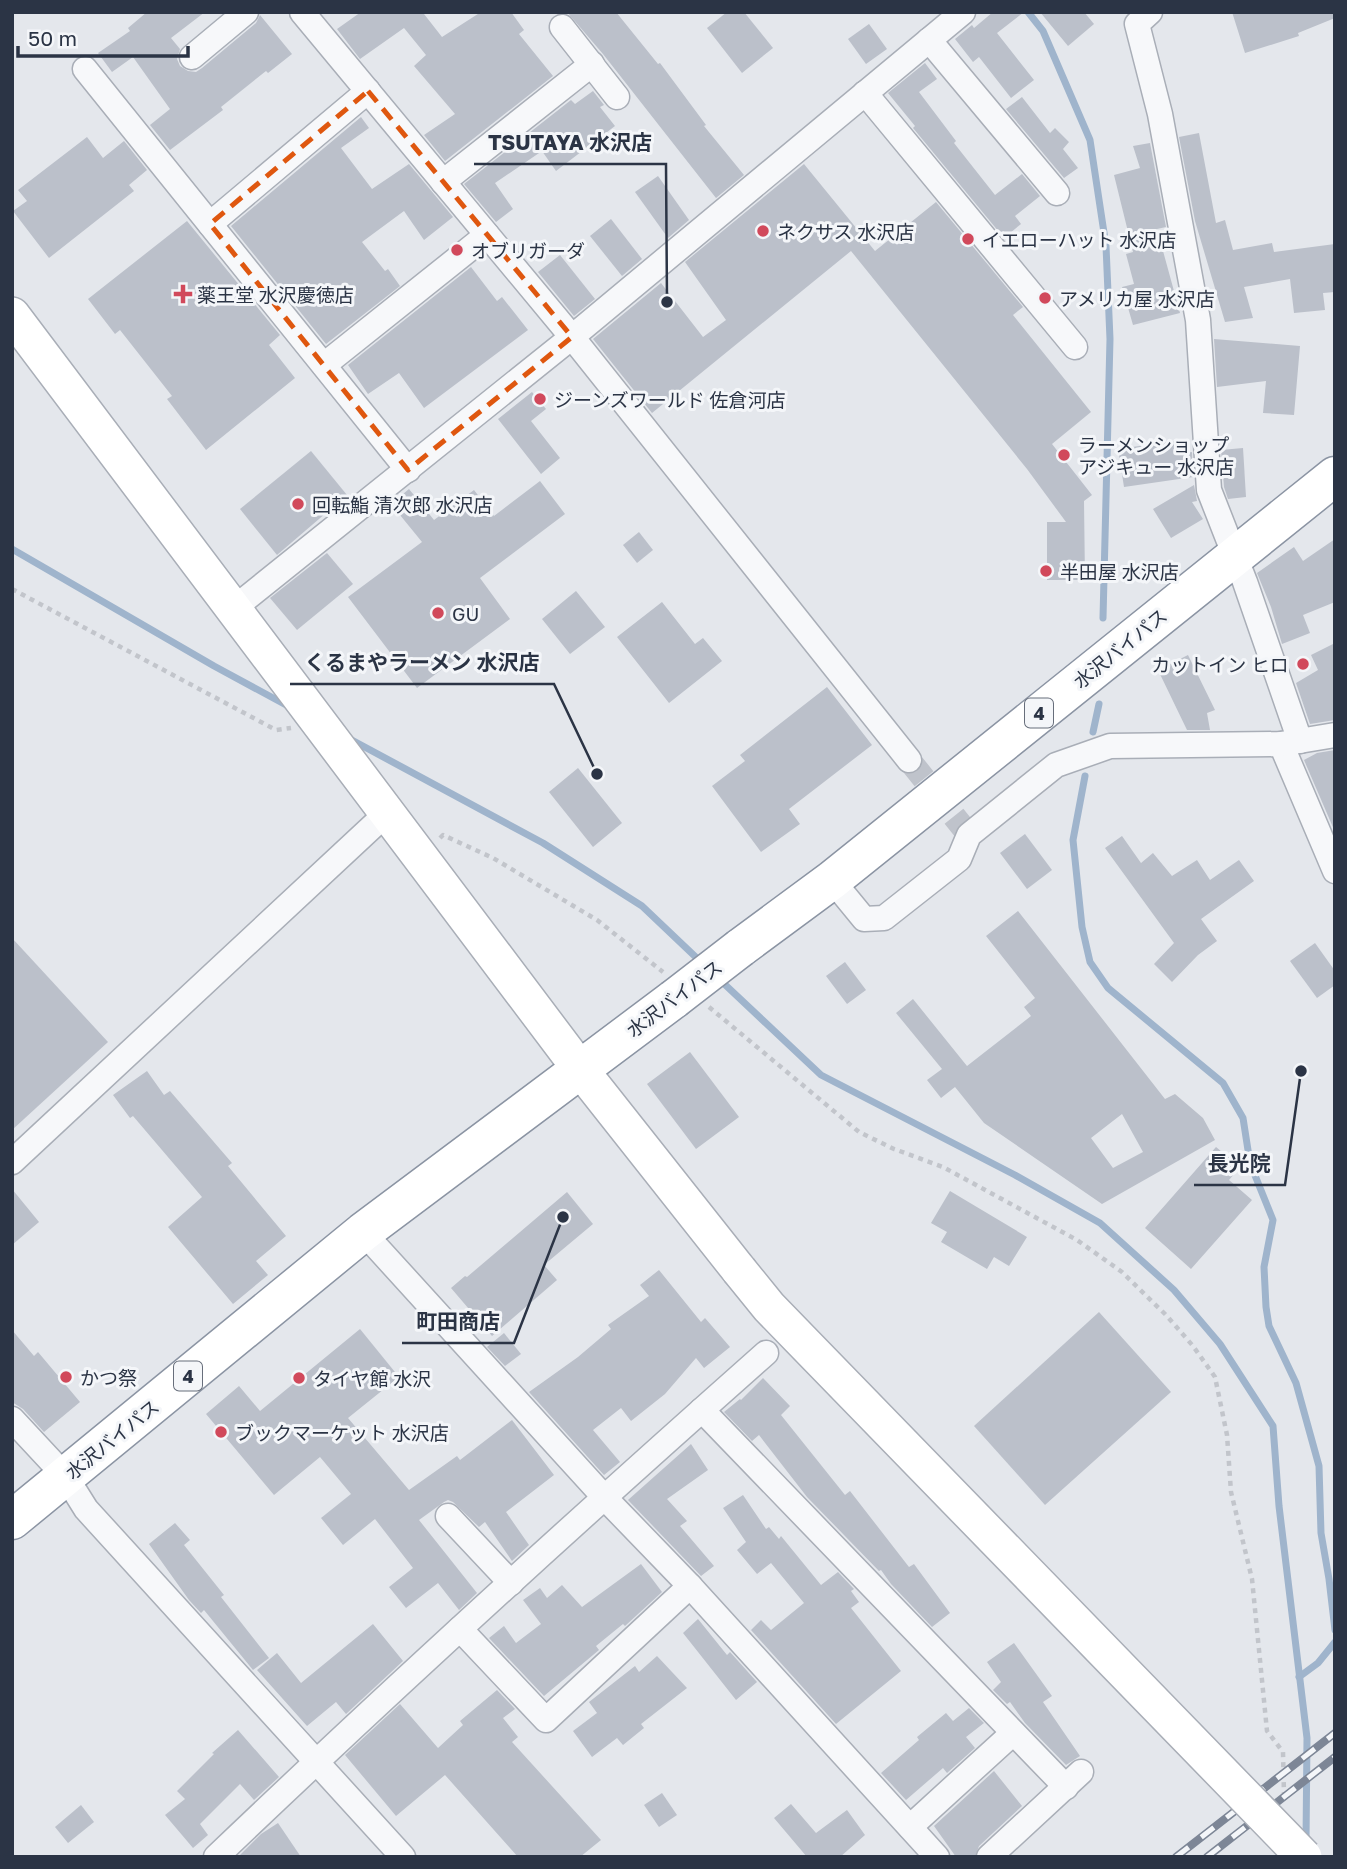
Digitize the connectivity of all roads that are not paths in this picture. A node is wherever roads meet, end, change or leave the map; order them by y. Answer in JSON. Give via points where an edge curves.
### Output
{"nodes":[{"id":1,"x":246,"y":12,"type":"edge"},
{"id":2,"x":302,"y":12,"type":"edge"},
{"id":3,"x":962,"y":12,"type":"edge"},
{"id":4,"x":1137,"y":16,"type":"edge"},
{"id":5,"x":562,"y":27,"type":"dead end"},
{"id":6,"x":929,"y":40,"type":"junction"},
{"id":7,"x":192,"y":57,"type":"dead end"},
{"id":8,"x":592,"y":64,"type":"junction"},
{"id":9,"x":85,"y":69,"type":"dead end"},
{"id":10,"x":368,"y":91,"type":"junction"},
{"id":11,"x":865,"y":93,"type":"junction"},
{"id":12,"x":617,"y":97,"type":"dead end"},
{"id":13,"x":443,"y":182,"type":"junction"},
{"id":14,"x":1057,"y":193,"type":"dead end"},
{"id":15,"x":210,"y":224,"type":"junction"},
{"id":16,"x":487,"y":235,"type":"junction"},
{"id":17,"x":12,"y":315,"type":"edge"},
{"id":18,"x":572,"y":337,"type":"junction"},
{"id":19,"x":1075,"y":346,"type":"dead end"},
{"id":20,"x":324,"y":365,"type":"junction"},
{"id":21,"x":408,"y":470,"type":"junction"},
{"id":22,"x":1335,"y":476,"type":"edge"},
{"id":23,"x":1234,"y":556,"type":"junction"},
{"id":24,"x":233,"y":609,"type":"junction"},
{"id":25,"x":1335,"y":736,"type":"edge"},
{"id":26,"x":1291,"y":742,"type":"junction"},
{"id":27,"x":909,"y":760,"type":"tunnel mouth"},
{"id":28,"x":388,"y":812,"type":"junction"},
{"id":29,"x":1335,"y":871,"type":"edge"},
{"id":30,"x":832,"y":880,"type":"junction"},
{"id":31,"x":580,"y":1069,"type":"junction"},
{"id":32,"x":12,"y":1162,"type":"edge"},
{"id":33,"x":363,"y":1232,"type":"junction"},
{"id":34,"x":766,"y":1353,"type":"dead end"},
{"id":35,"x":702,"y":1410,"type":"junction"},
{"id":36,"x":12,"y":1419,"type":"edge"},
{"id":37,"x":66,"y":1477,"type":"junction"},
{"id":38,"x":605,"y":1498,"type":"junction"},
{"id":39,"x":448,"y":1516,"type":"dead end"},
{"id":40,"x":12,"y":1520,"type":"edge"},
{"id":41,"x":511,"y":1583,"type":"junction"},
{"id":42,"x":690,"y":1586,"type":"junction"},
{"id":43,"x":460,"y":1629,"type":"junction"},
{"id":44,"x":1013,"y":1733,"type":"junction"},
{"id":45,"x":317,"y":1761,"type":"junction"},
{"id":46,"x":910,"y":1827,"type":"junction"},
{"id":47,"x":216,"y":1857,"type":"edge"},
{"id":48,"x":403,"y":1857,"type":"edge"},
{"id":49,"x":936,"y":1857,"type":"edge"},
{"id":50,"x":989,"y":1857,"type":"edge"},
{"id":51,"x":1304,"y":1857,"type":"edge"}],
"edges":[{"from":1,"to":7,"type":"street"},
{"from":2,"to":10,"type":"street"},
{"from":3,"to":6,"type":"street"},
{"from":4,"to":23,"type":"street","via":[[1198,320],[1209,490]]},
{"from":5,"to":8,"type":"street"},
{"from":6,"to":11,"type":"street"},
{"from":6,"to":14,"type":"street"},
{"from":8,"to":12,"type":"street"},
{"from":8,"to":13,"type":"street"},
{"from":9,"to":15,"type":"street"},
{"from":10,"to":13,"type":"street"},
{"from":10,"to":15,"type":"street"},
{"from":11,"to":18,"type":"street"},
{"from":11,"to":19,"type":"street"},
{"from":13,"to":16,"type":"street"},
{"from":15,"to":20,"type":"street"},
{"from":16,"to":18,"type":"street"},
{"from":16,"to":20,"type":"street"},
{"from":17,"to":24,"type":"street"},
{"from":18,"to":21,"type":"street"},
{"from":18,"to":27,"type":"street"},
{"from":20,"to":21,"type":"street"},
{"from":21,"to":24,"type":"street"},
{"from":22,"to":23,"type":"highway","name":"水沢バイパス","number":"4"},
{"from":23,"to":26,"type":"street"},
{"from":23,"to":30,"type":"highway","name":"水沢バイパス","number":"4"},
{"from":24,"to":28,"type":"street"},
{"from":25,"to":26,"type":"street"},
{"from":26,"to":29,"type":"street"},
{"from":26,"to":30,"type":"street","via":[[1110,747],[1056,765],[969,835],[959,859],[884,918],[863,919]]},
{"from":28,"to":31,"type":"street"},
{"from":28,"to":32,"type":"street"},
{"from":30,"to":31,"type":"highway","name":"水沢バイパス","number":"4","bridge":true},
{"from":31,"to":33,"type":"highway","name":"水沢バイパス","number":"4"},
{"from":31,"to":51,"type":"street","bridge":true,"via":[[739,1270],[802,1341]]},
{"from":33,"to":37,"type":"highway","name":"水沢バイパス","number":"4"},
{"from":33,"to":38,"type":"street"},
{"from":34,"to":35,"type":"street"},
{"from":35,"to":38,"type":"street"},
{"from":35,"to":44,"type":"street"},
{"from":36,"to":37,"type":"street"},
{"from":37,"to":40,"type":"highway","name":"水沢バイパス","number":"4"},
{"from":37,"to":45,"type":"street","via":[[86,1509]]},
{"from":38,"to":41,"type":"street"},
{"from":38,"to":42,"type":"street"},
{"from":39,"to":41,"type":"street"},
{"from":41,"to":43,"type":"street"},
{"from":42,"to":43,"type":"street","via":[[546,1720]]},
{"from":42,"to":46,"type":"street"},
{"from":43,"to":45,"type":"street"},
{"from":44,"to":46,"type":"street"},
{"from":44,"to":50,"type":"street","via":[[1073,1780]]},
{"from":45,"to":47,"type":"street"},
{"from":45,"to":48,"type":"street"},
{"from":46,"to":49,"type":"street"}]}
